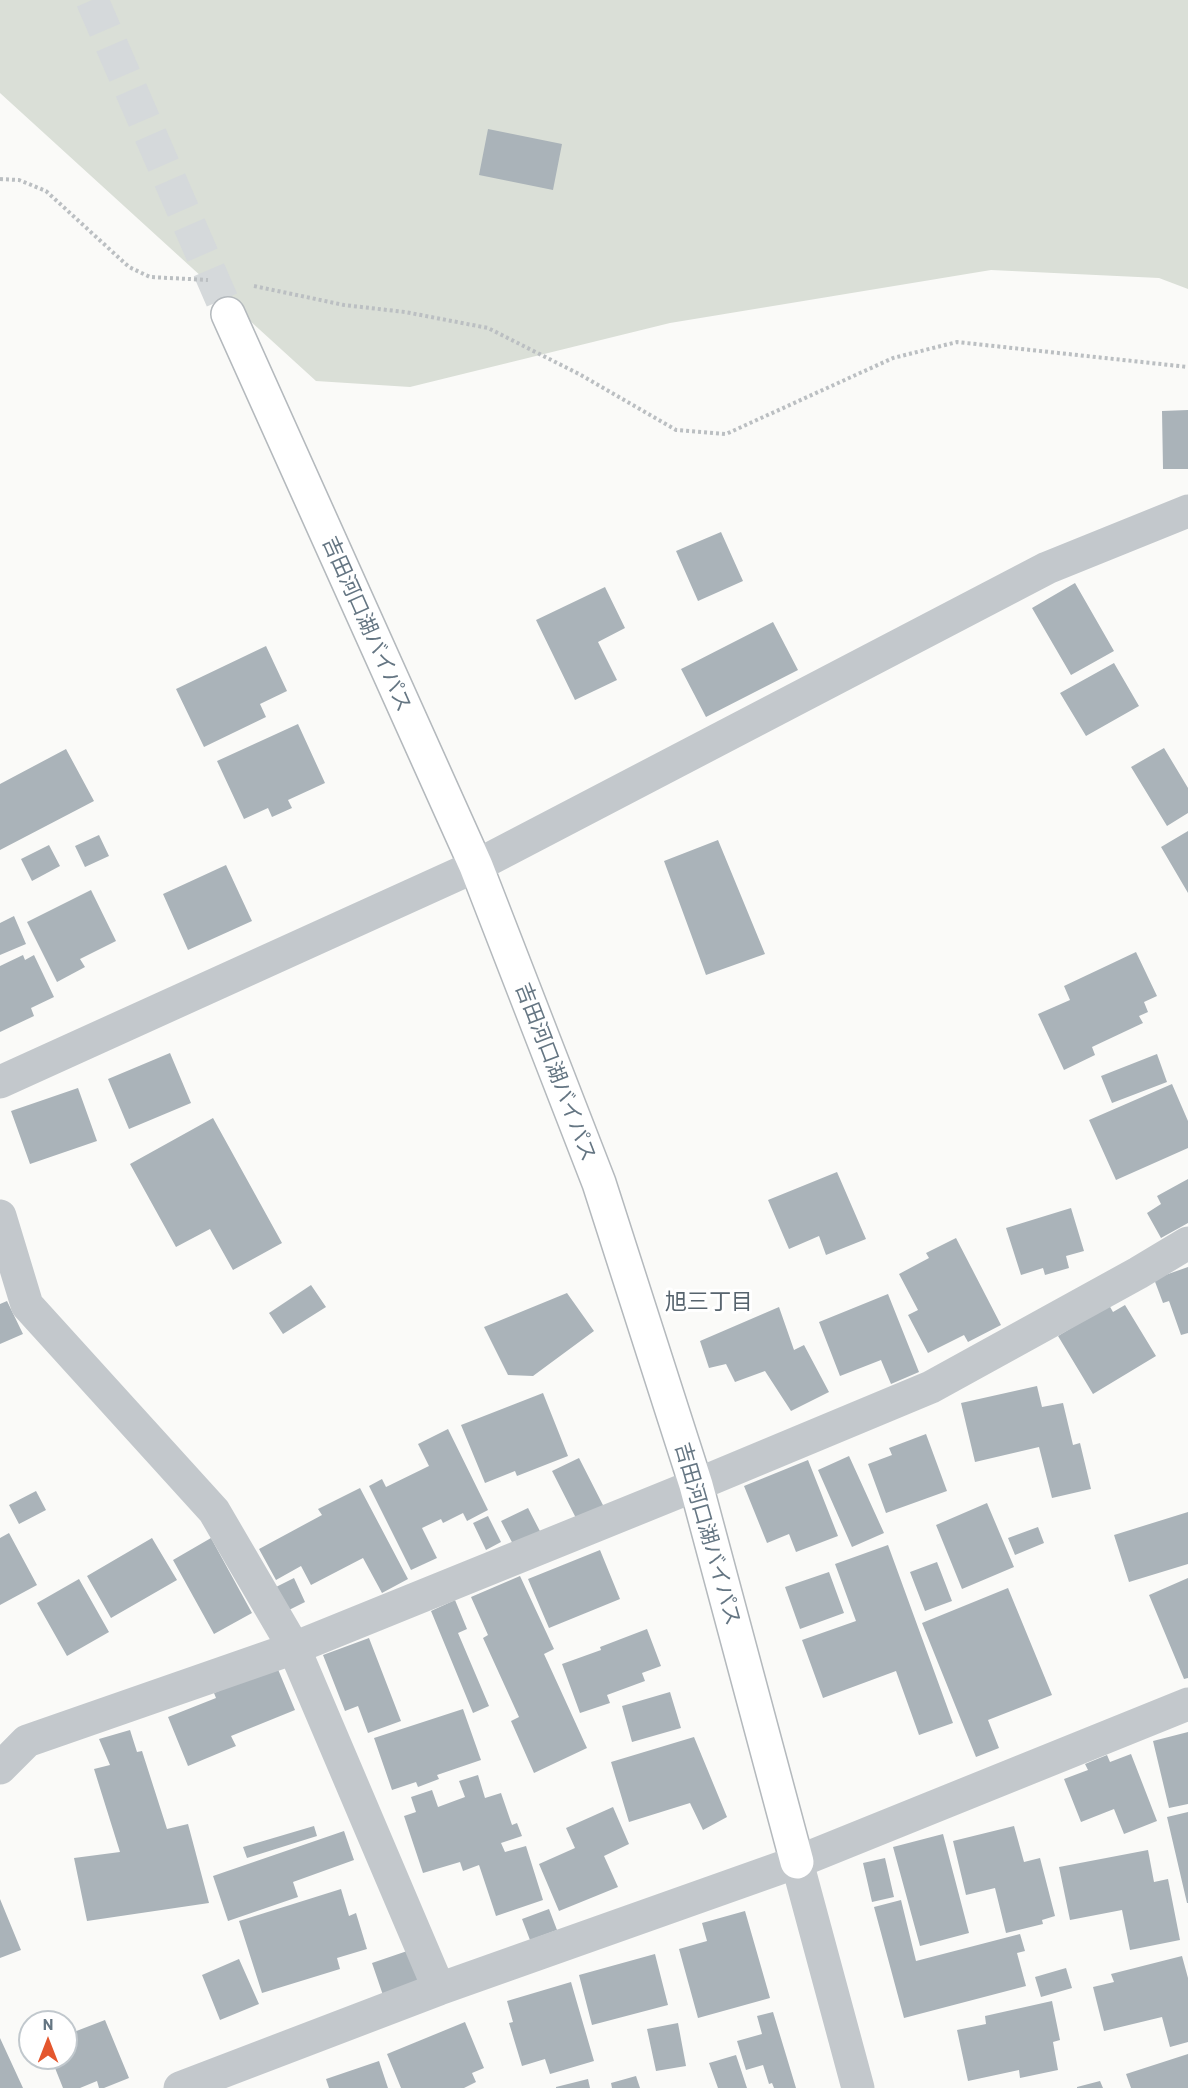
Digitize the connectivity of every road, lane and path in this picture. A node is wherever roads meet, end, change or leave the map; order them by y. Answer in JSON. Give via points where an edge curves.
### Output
{"nodes":[{"id":1,"x":0,"y":179,"type":"edge"},
{"id":2,"x":213,"y":281,"type":"dead end"},
{"id":3,"x":245,"y":284,"type":"dead end"},
{"id":4,"x":228,"y":314,"type":"tunnel mouth"},
{"id":5,"x":1188,"y":367,"type":"edge"},
{"id":6,"x":1188,"y":511,"type":"edge"},
{"id":7,"x":476,"y":866,"type":"junction"},
{"id":8,"x":0,"y":1082,"type":"edge"},
{"id":9,"x":0,"y":1216,"type":"edge"},
{"id":10,"x":1188,"y":1243,"type":"edge"},
{"id":11,"x":696,"y":1485,"type":"junction"},
{"id":12,"x":294,"y":1648,"type":"junction"},
{"id":13,"x":1188,"y":1704,"type":"edge"},
{"id":14,"x":0,"y":1768,"type":"edge"},
{"id":15,"x":797,"y":1862,"type":"junction"},
{"id":16,"x":439,"y":1989,"type":"junction"},
{"id":17,"x":180,"y":2088,"type":"edge"},
{"id":18,"x":858,"y":2088,"type":"edge"}],
"edges":[{"from":1,"to":2,"type":"path","via":[[19,180],[46,191],[129,267],[150,277]]},
{"from":3,"to":5,"type":"path","via":[[344,305],[488,328],[676,430],[726,434],[893,358],[957,342]]},
{"from":4,"to":7,"type":"highway","name":"吉田河口湖バイパス"},
{"from":6,"to":7,"type":"street","via":[[1047,568]]},
{"from":7,"to":8,"type":"street"},
{"from":7,"to":11,"type":"highway","name":"吉田河口湖バイパス","via":[[599,1183]]},
{"from":9,"to":12,"type":"street","via":[[27,1305],[214,1511]]},
{"from":10,"to":11,"type":"street","via":[[931,1387]]},
{"from":11,"to":12,"type":"street"},
{"from":11,"to":15,"type":"highway","name":"吉田河口湖バイパス"},
{"from":12,"to":14,"type":"street","via":[[27,1741]]},
{"from":12,"to":16,"type":"street"},
{"from":13,"to":15,"type":"street"},
{"from":15,"to":16,"type":"street"},
{"from":15,"to":18,"type":"street"},
{"from":16,"to":17,"type":"street"}]}
